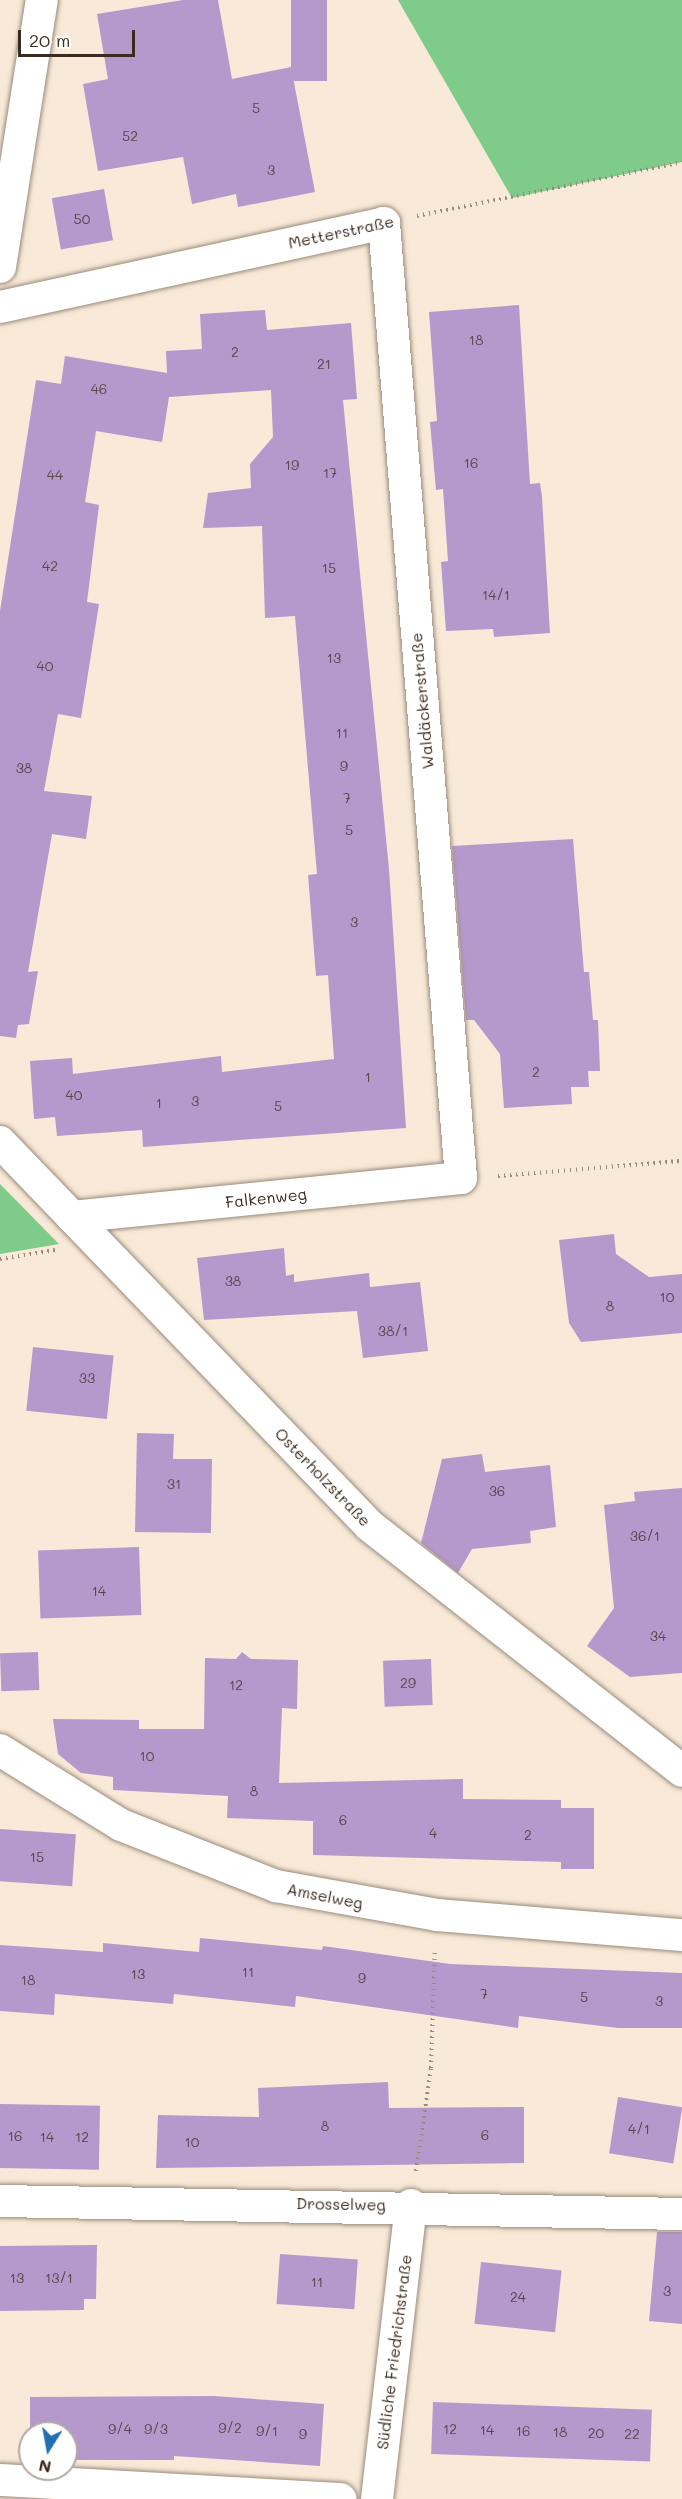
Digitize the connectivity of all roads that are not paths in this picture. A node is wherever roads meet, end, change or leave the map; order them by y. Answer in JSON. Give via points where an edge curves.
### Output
{"nodes":[{"id":1,"x":42,"y":0,"type":"edge"},
{"id":2,"x":384,"y":223,"type":"joint"},
{"id":3,"x":0,"y":267,"type":"edge"},
{"id":4,"x":0,"y":307,"type":"edge"},
{"id":5,"x":0,"y":1142,"type":"edge"},
{"id":6,"x":461,"y":1178,"type":"joint"},
{"id":7,"x":72,"y":1217,"type":"junction"},
{"id":8,"x":0,"y":1750,"type":"edge"},
{"id":9,"x":682,"y":1771,"type":"edge"},
{"id":10,"x":682,"y":1935,"type":"edge"},
{"id":11,"x":0,"y":2201,"type":"edge"},
{"id":12,"x":411,"y":2205,"type":"junction"},
{"id":13,"x":682,"y":2214,"type":"edge"},
{"id":14,"x":0,"y":2480,"type":"edge"},
{"id":15,"x":340,"y":2499,"type":"edge"},
{"id":16,"x":377,"y":2499,"type":"edge"}],
"edges":[{"from":1,"to":3,"type":"street"},
{"from":2,"to":4,"type":"street","name":"Metterstraße"},
{"from":2,"to":6,"type":"street","name":"Waldäckerstraße"},
{"from":5,"to":7,"type":"street","name":"Osterholzstraße"},
{"from":6,"to":7,"type":"street","name":"Falkenweg"},
{"from":7,"to":9,"type":"street","name":"Osterholzstraße","via":[[370,1526]]},
{"from":8,"to":10,"type":"street","name":"Amselweg","via":[[121,1825],[204,1863],[276,1886],[437,1915]]},
{"from":11,"to":12,"type":"street","name":"Drosselweg"},
{"from":12,"to":13,"type":"street","name":"Drosselweg"},
{"from":12,"to":16,"type":"street","name":"Südliche Friedrichstraße"},
{"from":14,"to":15,"type":"street"}]}
